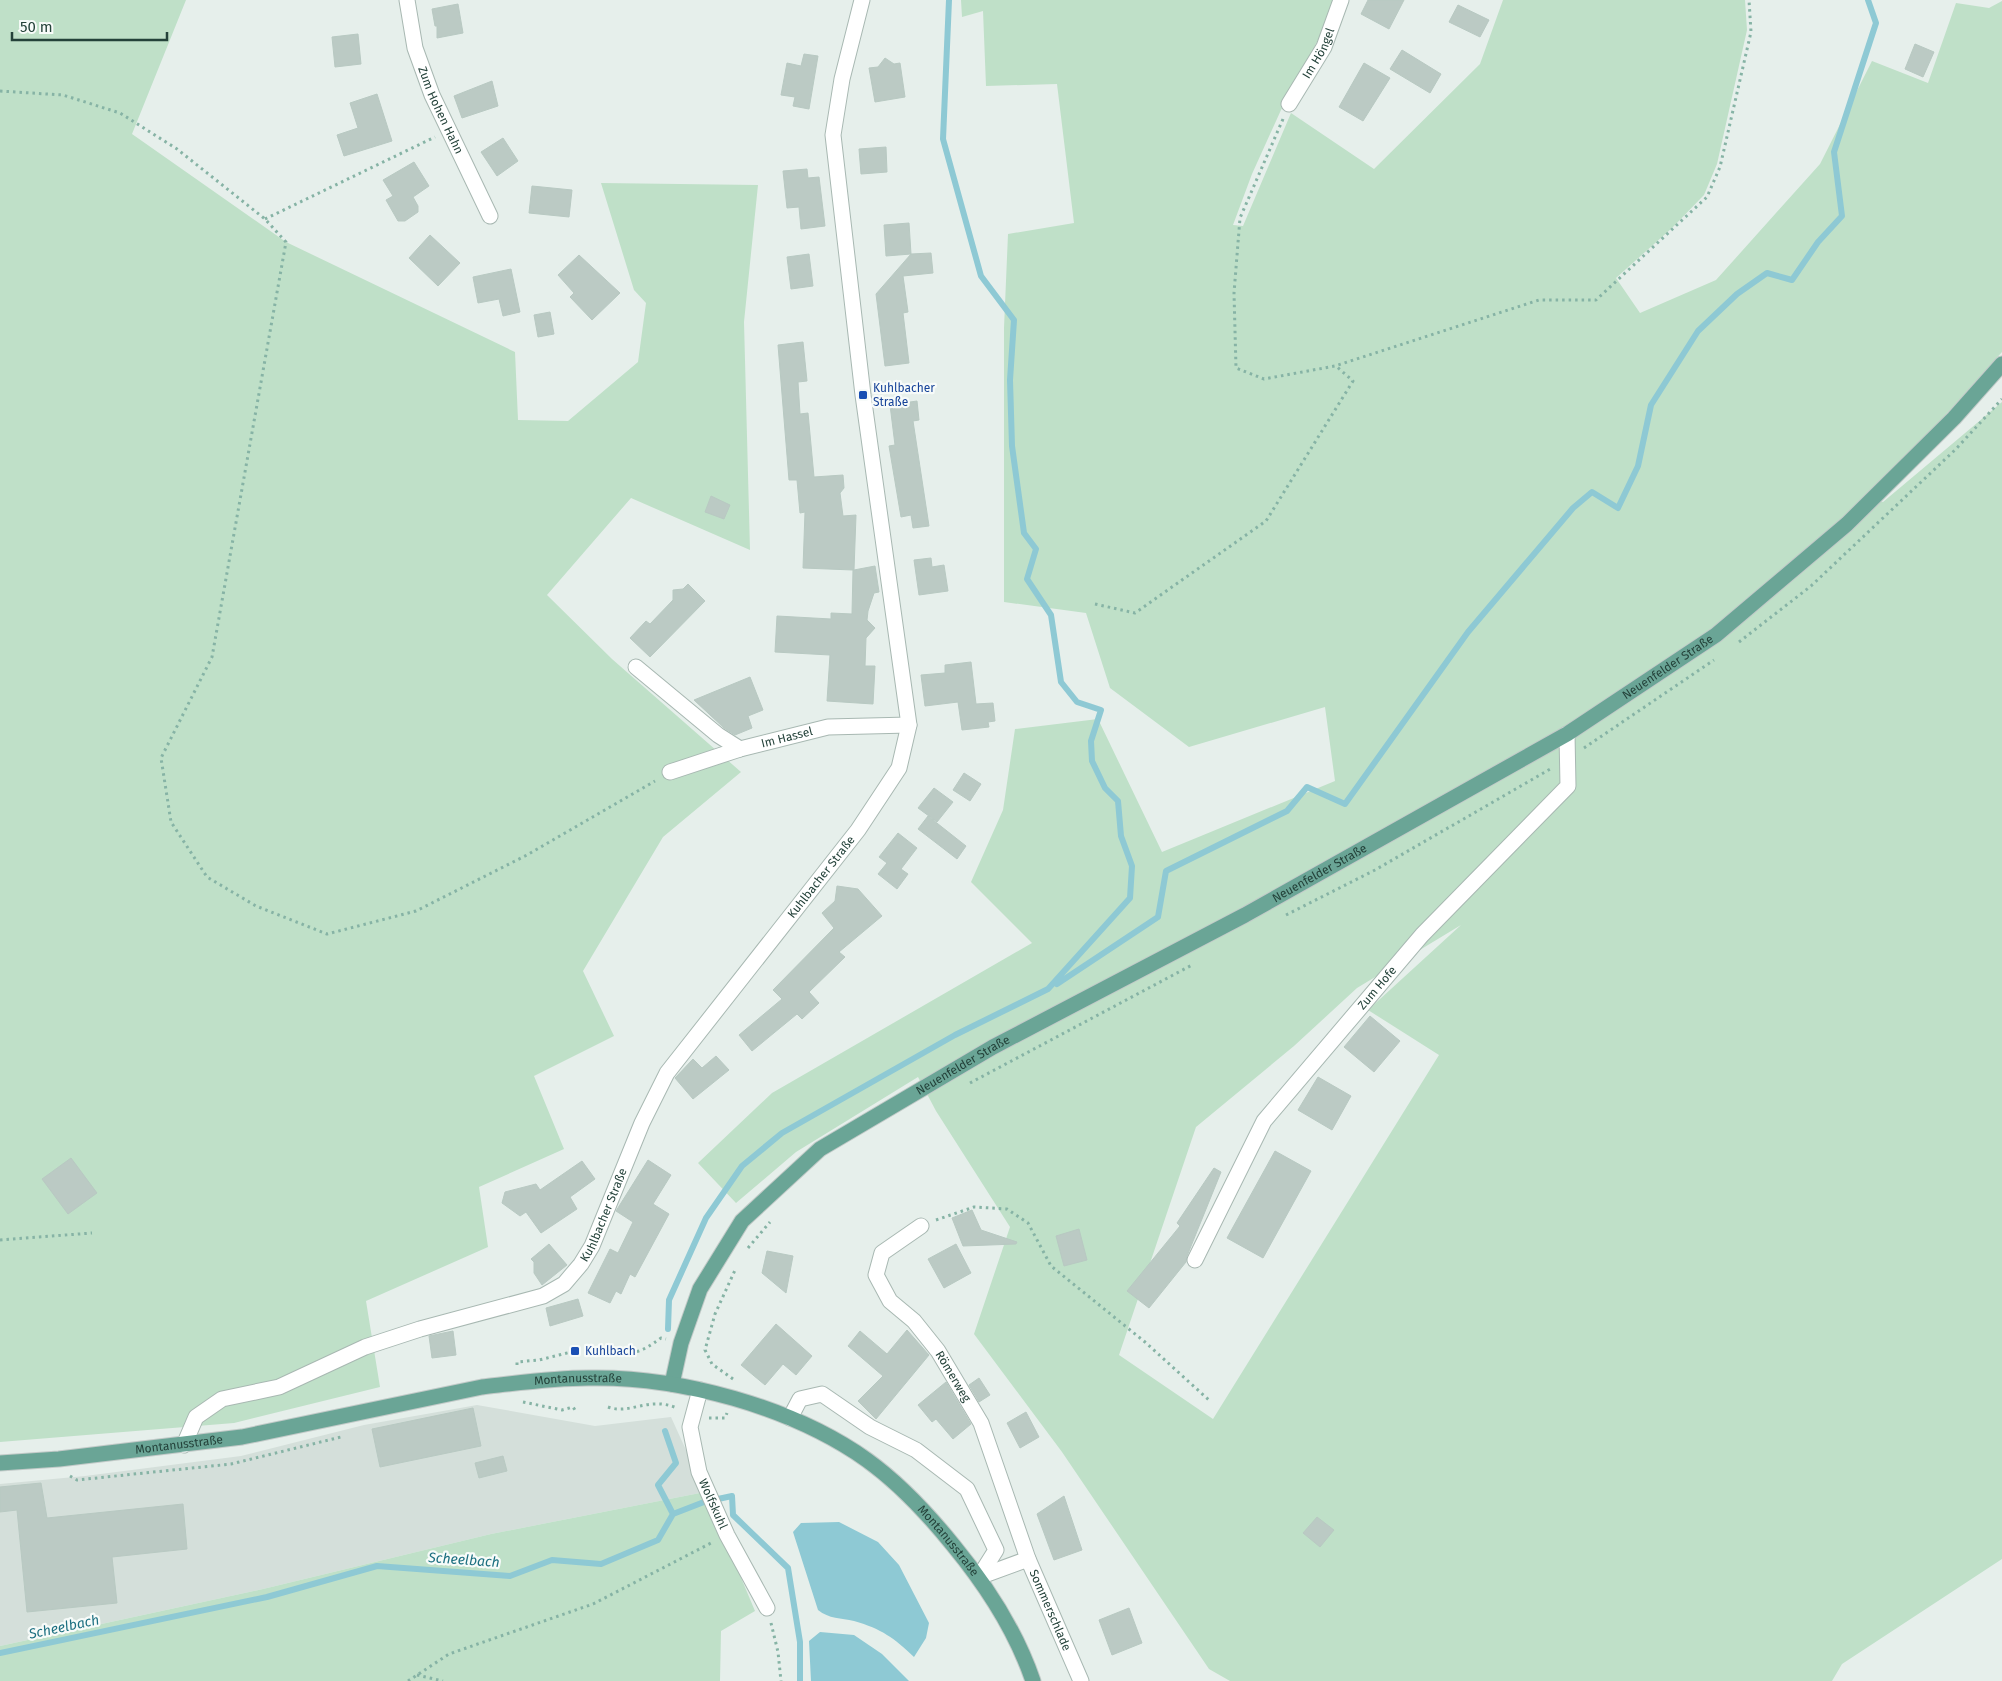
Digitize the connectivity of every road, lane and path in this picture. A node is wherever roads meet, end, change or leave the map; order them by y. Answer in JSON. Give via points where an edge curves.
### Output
{"nodes":[{"id":1,"x":407,"y":0,"type":"edge"},
{"id":2,"x":862,"y":0,"type":"edge"},
{"id":3,"x":1341,"y":0,"type":"edge"},
{"id":4,"x":1749,"y":0,"type":"edge"},
{"id":5,"x":0,"y":91,"type":"edge"},
{"id":6,"x":1289,"y":104,"type":"joint"},
{"id":7,"x":449,"y":130,"type":"junction"},
{"id":8,"x":490,"y":216,"type":"dead end"},
{"id":9,"x":265,"y":219,"type":"junction"},
{"id":10,"x":2002,"y":364,"type":"edge"},
{"id":11,"x":1335,"y":366,"type":"junction"},
{"id":12,"x":1095,"y":604,"type":"dead end"},
{"id":13,"x":636,"y":667,"type":"dead end"},
{"id":14,"x":908,"y":725,"type":"junction"},
{"id":15,"x":1567,"y":734,"type":"junction"},
{"id":16,"x":740,"y":748,"type":"junction"},
{"id":17,"x":670,"y":772,"type":"joint"},
{"id":18,"x":921,"y":1226,"type":"joint"},
{"id":19,"x":92,"y":1234,"type":"dead end"},
{"id":20,"x":0,"y":1240,"type":"edge"},
{"id":21,"x":1195,"y":1260,"type":"dead end"},
{"id":22,"x":681,"y":1343,"type":"junction"},
{"id":23,"x":611,"y":1352,"type":"dead end"},
{"id":24,"x":672,"y":1384,"type":"junction"},
{"id":25,"x":700,"y":1390,"type":"junction"},
{"id":26,"x":1210,"y":1401,"type":"dead end"},
{"id":27,"x":608,"y":1407,"type":"dead end"},
{"id":28,"x":693,"y":1415,"type":"junction"},
{"id":29,"x":790,"y":1418,"type":"junction"},
{"id":30,"x":184,"y":1445,"type":"junction"},
{"id":31,"x":0,"y":1463,"type":"edge"},
{"id":32,"x":727,"y":1535,"type":"junction"},
{"id":33,"x":1028,"y":1559,"type":"junction"},
{"id":34,"x":979,"y":1577,"type":"junction"},
{"id":35,"x":767,"y":1608,"type":"joint"},
{"id":36,"x":417,"y":1675,"type":"junction"},
{"id":37,"x":408,"y":1681,"type":"edge"},
{"id":38,"x":443,"y":1681,"type":"edge"},
{"id":39,"x":782,"y":1681,"type":"edge"},
{"id":40,"x":1033,"y":1681,"type":"edge"},
{"id":41,"x":1081,"y":1681,"type":"edge"}],
"edges":[{"from":1,"to":7,"type":"street","name":"Zum Hohen Hahn","via":[[415,48]]},
{"from":2,"to":14,"type":"street","name":"Kuhlbacher Straße","via":[[842,80],[833,135],[864,404]]},
{"from":3,"to":6,"type":"street","name":"Im Höngel","via":[[1324,47]]},
{"from":4,"to":11,"type":"path","via":[[1751,32],[1720,166],[1707,197],[1596,300],[1539,300]]},
{"from":5,"to":9,"type":"path","via":[[63,95],[120,114],[177,149]]},
{"from":6,"to":11,"type":"path","via":[[1240,218],[1234,293],[1236,368],[1264,380]]},
{"from":7,"to":8,"type":"street","name":"Zum Hohen Hahn"},
{"from":7,"to":9,"type":"path"},
{"from":9,"to":17,"type":"path","via":[[286,242],[212,657],[161,758],[171,822],[207,877],[256,906],[327,934],[416,911],[527,855]]},
{"from":10,"to":15,"type":"main road","name":"Neuenfelder Straße","via":[[1954,418],[1847,524],[1716,634]]},
{"from":11,"to":12,"type":"path","via":[[1353,381],[1266,521],[1135,613]]},
{"from":13,"to":16,"type":"street","via":[[718,735]]},
{"from":14,"to":16,"type":"street","name":"Im Hassel","via":[[828,727]]},
{"from":14,"to":30,"type":"street","name":"Kuhlbacher Straße","via":[[899,768],[858,830],[667,1073],[642,1123],[592,1246],[582,1264],[564,1284],[543,1296],[365,1347],[279,1387],[222,1399],[196,1417]]},
{"from":15,"to":21,"type":"street","name":"Zum Hofe","via":[[1568,786],[1422,935],[1264,1121]]},
{"from":15,"to":22,"type":"main road","name":"Neuenfelder Straße","via":[[1245,915],[993,1047],[820,1149],[742,1221],[700,1289]]},
{"from":16,"to":17,"type":"street","name":"Im Hassel"},
{"from":18,"to":26,"type":"path","via":[[974,1207],[1007,1209],[1028,1223],[1052,1266],[1145,1342]]},
{"from":18,"to":33,"type":"street","name":"Römerweg","via":[[882,1253],[876,1274],[890,1301],[914,1321],[938,1351],[981,1423]]},
{"from":19,"to":20,"type":"path"},
{"from":22,"to":23,"type":"path","via":[[661,1338],[635,1354]]},
{"from":22,"to":24,"type":"main road","name":"Neuenfelder Straße"},
{"from":24,"to":25,"type":"main road","name":"Montanusstraße"},
{"from":24,"to":30,"type":"main road","name":"Montanusstraße","via":[[588,1378],[482,1387],[242,1437]]},
{"from":25,"to":28,"type":"street","name":"Wolfskuhl"},
{"from":25,"to":29,"type":"main road","name":"Montanusstraße"},
{"from":27,"to":28,"type":"path","via":[[618,1410],[648,1403],[671,1405]]},
{"from":28,"to":32,"type":"street","name":"Wolfskuhl","via":[[690,1427],[699,1472]]},
{"from":29,"to":34,"type":"main road","name":"Montanusstraße","via":[[825,1435],[905,1492]]},
{"from":29,"to":34,"type":"street","via":[[800,1400],[822,1394],[870,1427],[916,1450],[967,1489],[996,1550]]},
{"from":30,"to":31,"type":"main road","name":"Montanusstraße","via":[[59,1460]]},
{"from":32,"to":35,"type":"street","name":"Wolfskuhl"},
{"from":32,"to":36,"type":"path","via":[[593,1604],[449,1654]]},
{"from":33,"to":34,"type":"street","name":"Sommerschlade"},
{"from":33,"to":41,"type":"street","name":"Sommerschlade"},
{"from":34,"to":40,"type":"main road","name":"Montanusstraße","via":[[1008,1625]]},
{"from":35,"to":39,"type":"path"},
{"from":36,"to":37,"type":"path"},
{"from":36,"to":38,"type":"path"}]}
